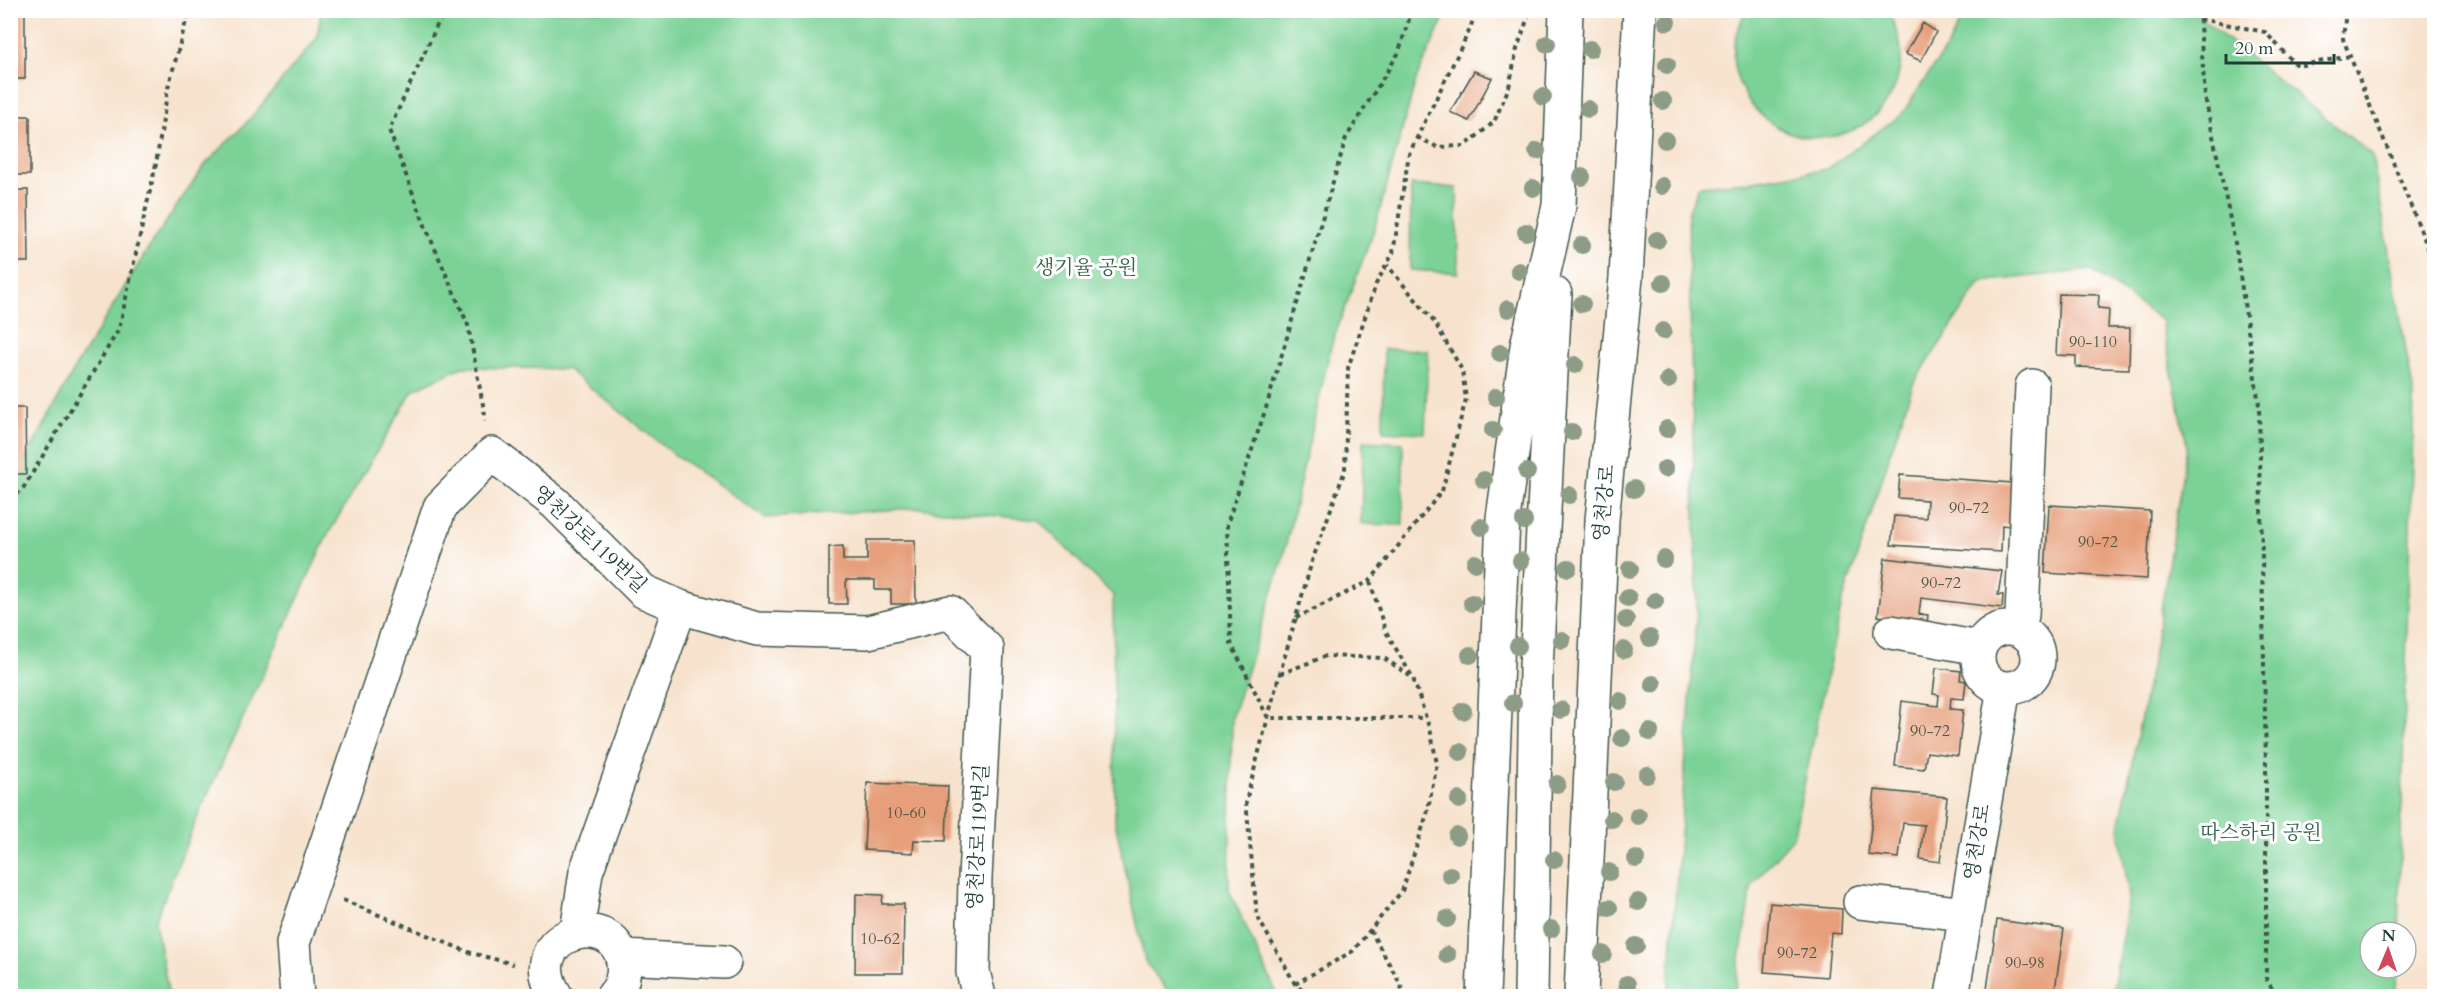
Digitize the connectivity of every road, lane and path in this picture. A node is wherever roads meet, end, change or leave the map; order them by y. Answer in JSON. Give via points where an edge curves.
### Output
{"nodes":[{"id":1,"x":189,"y":10,"type":"edge"},
{"id":2,"x":448,"y":10,"type":"edge"},
{"id":3,"x":1412,"y":10,"type":"edge"},
{"id":4,"x":1476,"y":10,"type":"edge"},
{"id":5,"x":1531,"y":10,"type":"edge"},
{"id":6,"x":1566,"y":10,"type":"edge"},
{"id":7,"x":1640,"y":10,"type":"edge"},
{"id":8,"x":2199,"y":10,"type":"edge"},
{"id":9,"x":2346,"y":10,"type":"edge"},
{"id":10,"x":2200,"y":19,"type":"junction"},
{"id":11,"x":2350,"y":56,"type":"junction"},
{"id":12,"x":1417,"y":137,"type":"junction"},
{"id":13,"x":1560,"y":206,"type":"junction"},
{"id":14,"x":2434,"y":263,"type":"edge"},
{"id":15,"x":1387,"y":265,"type":"junction"},
{"id":16,"x":2032,"y":386,"type":"dead end"},
{"id":17,"x":492,"y":454,"type":"junction"},
{"id":18,"x":10,"y":501,"type":"edge"},
{"id":19,"x":1370,"y":581,"type":"junction"},
{"id":20,"x":680,"y":607,"type":"junction"},
{"id":21,"x":1296,"y":618,"type":"junction"},
{"id":22,"x":2018,"y":629,"type":"junction"},
{"id":23,"x":1891,"y":632,"type":"dead end"},
{"id":24,"x":1979,"y":648,"type":"junction"},
{"id":25,"x":1280,"y":674,"type":"junction"},
{"id":26,"x":1413,"y":678,"type":"junction"},
{"id":27,"x":2004,"y":688,"type":"junction"},
{"id":28,"x":1268,"y":718,"type":"junction"},
{"id":29,"x":1426,"y":718,"type":"junction"},
{"id":30,"x":312,"y":887,"type":"junction"},
{"id":31,"x":1860,"y":903,"type":"dead end"},
{"id":32,"x":1966,"y":914,"type":"junction"},
{"id":33,"x":1370,"y":930,"type":"junction"},
{"id":34,"x":578,"y":932,"type":"junction"},
{"id":35,"x":622,"y":957,"type":"junction"},
{"id":36,"x":724,"y":962,"type":"dead end"},
{"id":37,"x":1295,"y":984,"type":"junction"},
{"id":38,"x":551,"y":985,"type":"edge"},
{"id":39,"x":297,"y":996,"type":"edge"},
{"id":40,"x":613,"y":996,"type":"edge"},
{"id":41,"x":979,"y":996,"type":"edge"},
{"id":42,"x":1309,"y":996,"type":"edge"},
{"id":43,"x":1404,"y":996,"type":"edge"},
{"id":44,"x":1483,"y":996,"type":"edge"},
{"id":45,"x":1531,"y":996,"type":"edge"},
{"id":46,"x":1581,"y":996,"type":"edge"},
{"id":47,"x":1952,"y":996,"type":"edge"},
{"id":48,"x":2276,"y":996,"type":"edge"}],
"edges":[{"from":1,"to":18,"type":"path","via":[[168,88],[156,164],[119,329],[24,487]]},
{"from":2,"to":17,"type":"path","via":[[439,21],[389,130],[468,325]]},
{"from":3,"to":28,"type":"path","via":[[1398,54],[1346,138],[1266,408],[1227,524],[1231,643]]},
{"from":4,"to":12,"type":"path"},
{"from":5,"to":12,"type":"path","via":[[1509,87],[1494,122],[1465,146],[1437,147]]},
{"from":6,"to":13,"type":"street"},
{"from":7,"to":46,"type":"street","name":"영천강로","via":[[1626,278],[1602,520]]},
{"from":8,"to":10,"type":"path"},
{"from":9,"to":11,"type":"path","via":[[2343,39]]},
{"from":10,"to":11,"type":"path","via":[[2265,32],[2297,66]]},
{"from":10,"to":48,"type":"path","via":[[2205,97],[2236,248],[2259,405],[2266,978]]},
{"from":11,"to":14,"type":"path"},
{"from":12,"to":15,"type":"path","via":[[1409,154],[1393,253]]},
{"from":13,"to":44,"type":"street","via":[[1527,346],[1503,518]]},
{"from":13,"to":45,"type":"street","via":[[1536,668]]},
{"from":15,"to":19,"type":"path","via":[[1435,323],[1462,370],[1466,399],[1442,491]]},
{"from":15,"to":21,"type":"path","via":[[1376,284],[1348,368],[1345,470]]},
{"from":16,"to":22,"type":"street","via":[[2022,615]]},
{"from":17,"to":20,"type":"street","name":"영천강로119번길","via":[[555,503],[643,591]]},
{"from":17,"to":30,"type":"street","via":[[440,507]]},
{"from":19,"to":21,"type":"path"},
{"from":19,"to":26,"type":"path","via":[[1385,630]]},
{"from":20,"to":34,"type":"street","via":[[586,872]]},
{"from":20,"to":41,"type":"street","name":"영천강로119번길","via":[[757,629],[868,632],[950,612],[987,649],[973,972]]},
{"from":21,"to":25,"type":"path"},
{"from":22,"to":24,"type":"street","via":[[1999,629]]},
{"from":22,"to":27,"type":"street","via":[[2033,641],[2038,660],[2023,684]]},
{"from":23,"to":24,"type":"street"},
{"from":24,"to":27,"type":"street","via":[[1982,674]]},
{"from":25,"to":26,"type":"path","via":[[1326,656],[1338,656],[1384,658]]},
{"from":25,"to":28,"type":"path"},
{"from":26,"to":29,"type":"path"},
{"from":27,"to":32,"type":"street","name":"영천강로"},
{"from":28,"to":29,"type":"path"},
{"from":28,"to":37,"type":"path","via":[[1246,801],[1257,916]]},
{"from":29,"to":33,"type":"path","via":[[1437,764],[1427,814],[1402,891]]},
{"from":30,"to":38,"type":"path"},
{"from":30,"to":39,"type":"street","via":[[293,943]]},
{"from":31,"to":32,"type":"street"},
{"from":32,"to":47,"type":"street","name":"영천강로"},
{"from":33,"to":37,"type":"path","via":[[1353,951]]},
{"from":33,"to":43,"type":"path"},
{"from":34,"to":35,"type":"street","via":[[605,936]]},
{"from":34,"to":38,"type":"street","via":[[564,937],[547,959]]},
{"from":35,"to":36,"type":"street"},
{"from":35,"to":40,"type":"street","via":[[622,983]]},
{"from":37,"to":42,"type":"path"}]}
